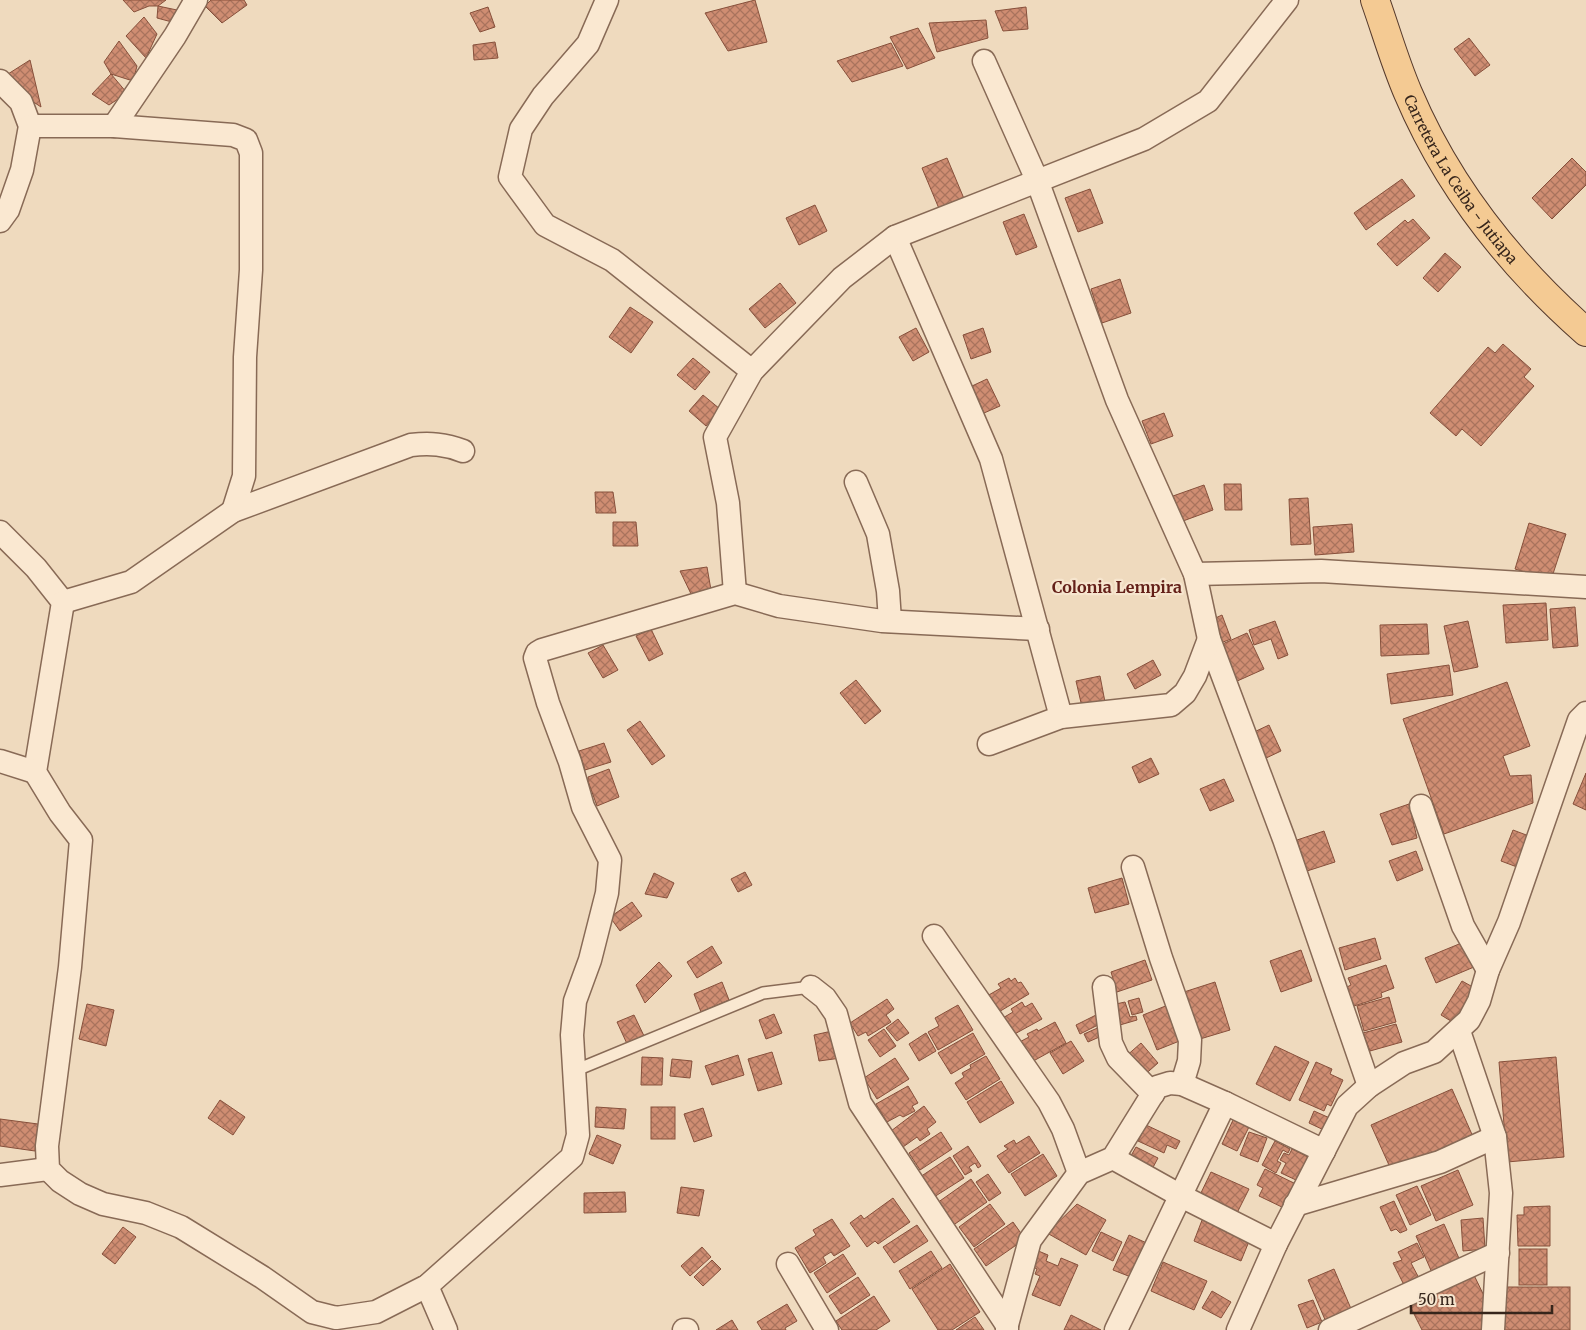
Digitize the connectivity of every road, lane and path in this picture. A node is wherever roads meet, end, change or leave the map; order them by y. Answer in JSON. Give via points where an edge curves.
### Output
{"nodes":[{"id":1,"x":196,"y":0,"type":"edge"},
{"id":2,"x":606,"y":0,"type":"edge"},
{"id":3,"x":1287,"y":0,"type":"edge"},
{"id":4,"x":1375,"y":0,"type":"edge"},
{"id":5,"x":984,"y":61,"type":"dead end"},
{"id":6,"x":0,"y":81,"type":"edge"},
{"id":7,"x":30,"y":126,"type":"junction"},
{"id":8,"x":114,"y":126,"type":"junction"},
{"id":9,"x":1037,"y":180,"type":"junction"},
{"id":10,"x":0,"y":221,"type":"edge"},
{"id":11,"x":895,"y":237,"type":"junction"},
{"id":12,"x":1586,"y":332,"type":"edge"},
{"id":13,"x":752,"y":371,"type":"junction"},
{"id":14,"x":463,"y":451,"type":"dead end"},
{"id":15,"x":856,"y":482,"type":"dead end"},
{"id":16,"x":233,"y":511,"type":"junction"},
{"id":17,"x":0,"y":532,"type":"edge"},
{"id":18,"x":1194,"y":574,"type":"junction"},
{"id":19,"x":1586,"y":587,"type":"edge"},
{"id":20,"x":735,"y":593,"type":"junction"},
{"id":21,"x":62,"y":602,"type":"junction"},
{"id":22,"x":890,"y":621,"type":"junction"},
{"id":23,"x":1038,"y":629,"type":"junction"},
{"id":24,"x":1209,"y":639,"type":"junction"},
{"id":25,"x":1586,"y":713,"type":"edge"},
{"id":26,"x":1061,"y":717,"type":"junction"},
{"id":27,"x":989,"y":744,"type":"dead end"},
{"id":28,"x":0,"y":761,"type":"edge"},
{"id":29,"x":35,"y":772,"type":"junction"},
{"id":30,"x":1421,"y":806,"type":"dead end"},
{"id":31,"x":1133,"y":868,"type":"dead end"},
{"id":32,"x":934,"y":936,"type":"dead end"},
{"id":33,"x":1488,"y":970,"type":"junction"},
{"id":34,"x":811,"y":987,"type":"joint"},
{"id":35,"x":1104,"y":987,"type":"dead end"},
{"id":36,"x":1459,"y":1031,"type":"junction"},
{"id":37,"x":574,"y":1071,"type":"junction"},
{"id":38,"x":1182,"y":1084,"type":"junction"},
{"id":39,"x":1369,"y":1086,"type":"junction"},
{"id":40,"x":1153,"y":1094,"type":"junction"},
{"id":41,"x":1225,"y":1103,"type":"junction"},
{"id":42,"x":1495,"y":1137,"type":"junction"},
{"id":43,"x":1324,"y":1151,"type":"junction"},
{"id":44,"x":1113,"y":1158,"type":"junction"},
{"id":45,"x":48,"y":1169,"type":"junction"},
{"id":46,"x":1079,"y":1173,"type":"junction"},
{"id":47,"x":0,"y":1175,"type":"edge"},
{"id":48,"x":1181,"y":1196,"type":"junction"},
{"id":49,"x":1295,"y":1205,"type":"junction"},
{"id":50,"x":1276,"y":1244,"type":"junction"},
{"id":51,"x":1498,"y":1253,"type":"junction"},
{"id":52,"x":788,"y":1264,"type":"dead end"},
{"id":53,"x":427,"y":1286,"type":"junction"},
{"id":54,"x":1007,"y":1328,"type":"edge"},
{"id":55,"x":446,"y":1330,"type":"edge"},
{"id":56,"x":827,"y":1330,"type":"edge"},
{"id":57,"x":1116,"y":1330,"type":"edge"},
{"id":58,"x":1238,"y":1330,"type":"edge"},
{"id":59,"x":1330,"y":1330,"type":"edge"},
{"id":60,"x":1493,"y":1330,"type":"edge"}],
"edges":[{"from":1,"to":8,"type":"street"},
{"from":2,"to":13,"type":"street","via":[[588,44],[543,96],[521,129],[510,177],[545,225],[612,260]]},
{"from":3,"to":9,"type":"street","via":[[1208,102],[1144,139]]},
{"from":4,"to":12,"type":"main road","name":"Carretera La Ceiba - Jutiapa","via":[[1407,93],[1450,173],[1478,216],[1530,277]]},
{"from":5,"to":9,"type":"street"},
{"from":6,"to":7,"type":"street","via":[[21,102]]},
{"from":7,"to":8,"type":"street"},
{"from":7,"to":10,"type":"street","via":[[22,170],[8,210]]},
{"from":8,"to":16,"type":"street","via":[[233,135],[246,140],[251,153],[251,270],[245,357],[244,476]]},
{"from":9,"to":11,"type":"street"},
{"from":9,"to":18,"type":"street","via":[[1116,400]]},
{"from":11,"to":13,"type":"street","via":[[842,278]]},
{"from":11,"to":23,"type":"street","via":[[991,459]]},
{"from":13,"to":20,"type":"street","via":[[715,437],[728,503]]},
{"from":14,"to":16,"type":"street","via":[[430,443],[411,445]]},
{"from":15,"to":22,"type":"street","via":[[878,534]]},
{"from":16,"to":21,"type":"street","via":[[131,582]]},
{"from":17,"to":21,"type":"street","via":[[36,568]]},
{"from":18,"to":19,"type":"street","via":[[1322,570]]},
{"from":18,"to":24,"type":"street"},
{"from":20,"to":22,"type":"street","via":[[779,606]]},
{"from":20,"to":37,"type":"street","via":[[542,650],[535,658],[583,807],[610,860],[607,892],[590,960],[575,1001],[572,1035]]},
{"from":21,"to":29,"type":"street"},
{"from":22,"to":23,"type":"street"},
{"from":23,"to":26,"type":"street"},
{"from":24,"to":26,"type":"street","via":[[1196,676],[1185,693],[1171,705]]},
{"from":24,"to":39,"type":"street","via":[[1284,839]]},
{"from":25,"to":33,"type":"street","via":[[1579,720],[1509,922]]},
{"from":26,"to":27,"type":"street"},
{"from":28,"to":29,"type":"street"},
{"from":29,"to":45,"type":"street","via":[[81,840],[70,967],[47,1146]]},
{"from":30,"to":33,"type":"street","via":[[1463,926]]},
{"from":31,"to":38,"type":"street","via":[[1190,1040],[1189,1061]]},
{"from":32,"to":46,"type":"street","via":[[1049,1102]]},
{"from":33,"to":36,"type":"street","via":[[1479,1001]]},
{"from":34,"to":37,"type":"lane","via":[[763,993]]},
{"from":34,"to":54,"type":"street","via":[[825,998],[836,1014],[860,1103]]},
{"from":35,"to":40,"type":"street","via":[[1111,1043],[1118,1058]]},
{"from":36,"to":39,"type":"street","via":[[1434,1052],[1404,1063]]},
{"from":36,"to":42,"type":"street"},
{"from":37,"to":53,"type":"street","via":[[578,1135],[572,1157]]},
{"from":38,"to":40,"type":"street","via":[[1162,1084]]},
{"from":38,"to":41,"type":"street"},
{"from":39,"to":43,"type":"street","via":[[1347,1106]]},
{"from":40,"to":44,"type":"street"},
{"from":41,"to":43,"type":"street"},
{"from":41,"to":48,"type":"street"},
{"from":42,"to":49,"type":"street","via":[[1440,1162]]},
{"from":42,"to":51,"type":"street","via":[[1501,1193]]},
{"from":43,"to":49,"type":"street"},
{"from":44,"to":46,"type":"street"},
{"from":44,"to":48,"type":"street"},
{"from":45,"to":47,"type":"street"},
{"from":45,"to":53,"type":"street","via":[[80,1194],[181,1227],[312,1312],[336,1318],[376,1312]]},
{"from":46,"to":54,"type":"street","via":[[1030,1240]]},
{"from":48,"to":50,"type":"street"},
{"from":48,"to":57,"type":"street"},
{"from":49,"to":50,"type":"street"},
{"from":50,"to":58,"type":"street"},
{"from":51,"to":59,"type":"street"},
{"from":51,"to":60,"type":"street"},
{"from":52,"to":56,"type":"street"},
{"from":53,"to":55,"type":"street"}]}
